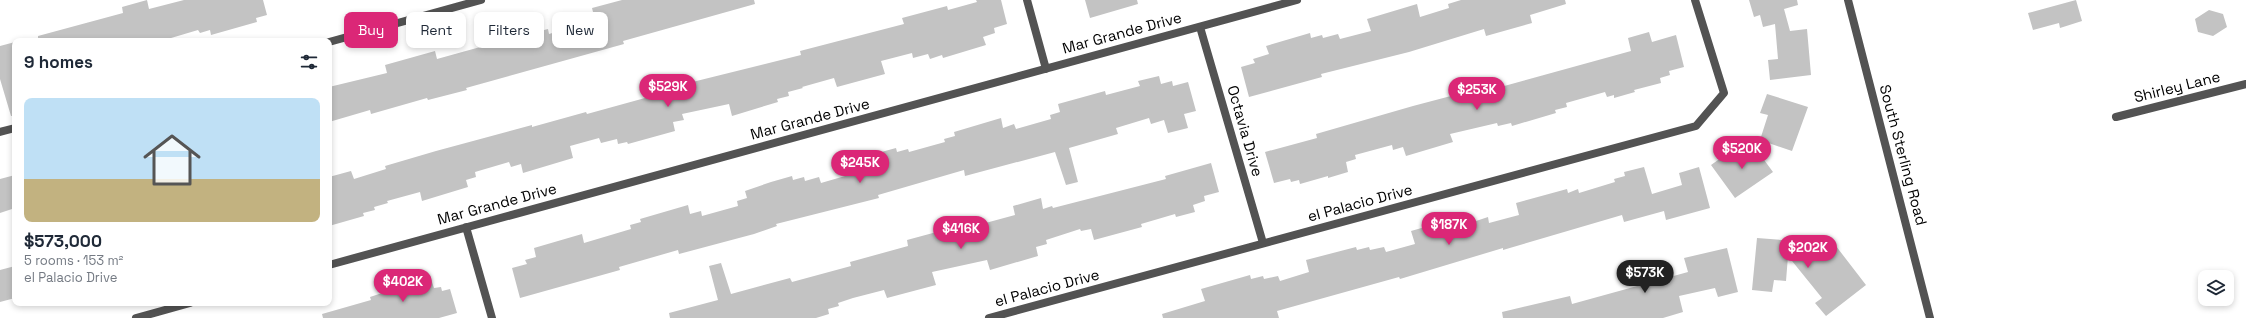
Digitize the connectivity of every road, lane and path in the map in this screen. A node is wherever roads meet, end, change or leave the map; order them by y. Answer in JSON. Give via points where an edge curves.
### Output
{"nodes":[{"id":1,"x":481,"y":0,"type":"edge"},
{"id":2,"x":1027,"y":0,"type":"edge"},
{"id":3,"x":1298,"y":0,"type":"edge"},
{"id":4,"x":1695,"y":0,"type":"edge"},
{"id":5,"x":1848,"y":0,"type":"edge"},
{"id":6,"x":1200,"y":27,"type":"junction"},
{"id":7,"x":332,"y":41,"type":"edge"},
{"id":8,"x":1046,"y":69,"type":"junction"},
{"id":9,"x":2246,"y":84,"type":"edge"},
{"id":10,"x":2116,"y":117,"type":"dead end"},
{"id":11,"x":12,"y":129,"type":"edge"},
{"id":12,"x":0,"y":132,"type":"edge"},
{"id":13,"x":466,"y":228,"type":"junction"},
{"id":14,"x":1263,"y":243,"type":"junction"},
{"id":15,"x":332,"y":264,"type":"edge"},
{"id":16,"x":179,"y":306,"type":"edge"},
{"id":17,"x":136,"y":318,"type":"edge"},
{"id":18,"x":492,"y":318,"type":"edge"},
{"id":19,"x":989,"y":318,"type":"edge"},
{"id":20,"x":1930,"y":318,"type":"edge"}],
"edges":[{"from":1,"to":7,"type":"street"},
{"from":2,"to":8,"type":"street"},
{"from":3,"to":6,"type":"street","name":"Mar Grande Drive"},
{"from":4,"to":14,"type":"street","name":"el Palacio Drive","via":[[1724,93],[1696,126]]},
{"from":5,"to":20,"type":"street","name":"South Sterling Road"},
{"from":6,"to":8,"type":"street","name":"Mar Grande Drive"},
{"from":6,"to":14,"type":"street","name":"Octavia Drive"},
{"from":8,"to":13,"type":"street","name":"Mar Grande Drive"},
{"from":9,"to":10,"type":"street","name":"Shirley Lane"},
{"from":11,"to":12,"type":"street"},
{"from":13,"to":15,"type":"street","name":"Mar Grande Drive"},
{"from":13,"to":18,"type":"street"},
{"from":14,"to":19,"type":"street","name":"el Palacio Drive"},
{"from":16,"to":17,"type":"street"}]}
